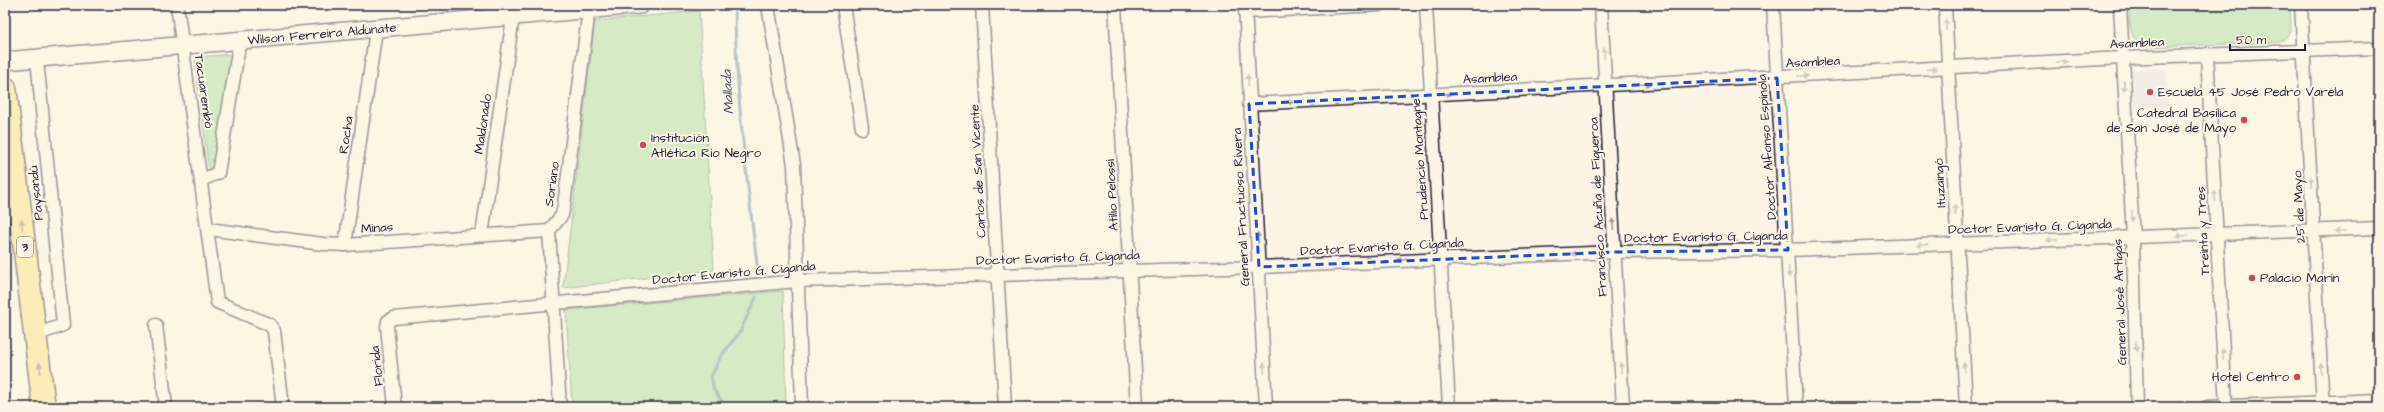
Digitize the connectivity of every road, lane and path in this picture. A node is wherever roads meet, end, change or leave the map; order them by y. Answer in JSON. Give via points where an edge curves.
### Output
{"nodes":[{"id":1,"x":177,"y":5,"type":"edge"},
{"id":2,"x":640,"y":5,"type":"edge"},
{"id":3,"x":768,"y":5,"type":"edge"},
{"id":4,"x":843,"y":5,"type":"edge"},
{"id":5,"x":982,"y":5,"type":"edge"},
{"id":6,"x":1115,"y":5,"type":"edge"},
{"id":7,"x":1379,"y":5,"type":"edge"},
{"id":8,"x":1426,"y":5,"type":"edge"},
{"id":9,"x":1601,"y":5,"type":"edge"},
{"id":10,"x":1773,"y":5,"type":"edge"},
{"id":11,"x":1945,"y":5,"type":"edge"},
{"id":12,"x":2120,"y":5,"type":"edge"},
{"id":13,"x":2301,"y":5,"type":"edge"},
{"id":14,"x":589,"y":9,"type":"junction"},
{"id":15,"x":1245,"y":9,"type":"edge"},
{"id":16,"x":530,"y":10,"type":"edge"},
{"id":17,"x":512,"y":17,"type":"junction"},
{"id":18,"x":376,"y":30,"type":"junction"},
{"id":19,"x":240,"y":40,"type":"junction"},
{"id":20,"x":184,"y":45,"type":"junction"},
{"id":21,"x":2379,"y":48,"type":"edge"},
{"id":22,"x":2304,"y":51,"type":"junction"},
{"id":23,"x":2207,"y":54,"type":"junction"},
{"id":24,"x":2122,"y":58,"type":"junction"},
{"id":25,"x":37,"y":59,"type":"junction"},
{"id":26,"x":5,"y":61,"type":"edge"},
{"id":27,"x":1949,"y":68,"type":"junction"},
{"id":28,"x":1777,"y":78,"type":"junction"},
{"id":29,"x":1606,"y":86,"type":"junction"},
{"id":30,"x":5,"y":88,"type":"edge"},
{"id":31,"x":1430,"y":95,"type":"junction"},
{"id":32,"x":1249,"y":104,"type":"junction"},
{"id":33,"x":862,"y":128,"type":"dead end"},
{"id":34,"x":202,"y":180,"type":"junction"},
{"id":35,"x":5,"y":205,"type":"edge"},
{"id":36,"x":2379,"y":228,"type":"edge"},
{"id":37,"x":208,"y":229,"type":"junction"},
{"id":38,"x":549,"y":231,"type":"junction"},
{"id":39,"x":2314,"y":232,"type":"junction"},
{"id":40,"x":482,"y":235,"type":"junction"},
{"id":41,"x":2217,"y":235,"type":"junction"},
{"id":42,"x":2133,"y":237,"type":"junction"},
{"id":43,"x":1957,"y":244,"type":"junction"},
{"id":44,"x":345,"y":245,"type":"junction"},
{"id":45,"x":1788,"y":250,"type":"junction"},
{"id":46,"x":1615,"y":252,"type":"junction"},
{"id":47,"x":1441,"y":258,"type":"junction"},
{"id":48,"x":1259,"y":267,"type":"junction"},
{"id":49,"x":1130,"y":270,"type":"junction"},
{"id":50,"x":998,"y":273,"type":"junction"},
{"id":51,"x":798,"y":281,"type":"junction"},
{"id":52,"x":552,"y":302,"type":"junction"},
{"id":53,"x":388,"y":321,"type":"joint"},
{"id":54,"x":156,"y":325,"type":"dead end"},
{"id":55,"x":36,"y":335,"type":"junction"},
{"id":56,"x":2379,"y":400,"type":"edge"},
{"id":57,"x":2323,"y":404,"type":"edge"},
{"id":58,"x":29,"y":407,"type":"edge"},
{"id":59,"x":44,"y":407,"type":"edge"},
{"id":60,"x":166,"y":407,"type":"edge"},
{"id":61,"x":282,"y":407,"type":"edge"},
{"id":62,"x":395,"y":407,"type":"edge"},
{"id":63,"x":560,"y":407,"type":"edge"},
{"id":64,"x":802,"y":407,"type":"edge"},
{"id":65,"x":1005,"y":407,"type":"edge"},
{"id":66,"x":1137,"y":407,"type":"edge"},
{"id":67,"x":1266,"y":407,"type":"edge"},
{"id":68,"x":1449,"y":407,"type":"edge"},
{"id":69,"x":1623,"y":407,"type":"edge"},
{"id":70,"x":1796,"y":407,"type":"edge"},
{"id":71,"x":1966,"y":407,"type":"edge"},
{"id":72,"x":2137,"y":407,"type":"edge"},
{"id":73,"x":2207,"y":407,"type":"edge"},
{"id":74,"x":2226,"y":407,"type":"edge"}],
"edges":[{"from":1,"to":20,"type":"street","name":"Tacuarembó"},
{"from":2,"to":14,"type":"street","name":"Wilson Ferreira Aldunate"},
{"from":3,"to":51,"type":"street","via":[[794,165]]},
{"from":4,"to":33,"type":"street"},
{"from":5,"to":50,"type":"street","name":"Carlos de San Vicente"},
{"from":6,"to":49,"type":"street","name":"Atilio Pelossi"},
{"from":7,"to":15,"type":"street"},
{"from":8,"to":31,"type":"street","name":"Prudencio Montagne"},
{"from":29,"to":9,"type":"street","name":"Francisco Acuña de Figueroa","one_way":true},
{"from":10,"to":28,"type":"street","name":"Doctor Alfonso Espínola"},
{"from":27,"to":11,"type":"street","name":"Ituzaingó","one_way":true},
{"from":12,"to":24,"type":"street","name":"General José Artigas"},
{"from":13,"to":22,"type":"street","name":"25 de Mayo"},
{"from":14,"to":16,"type":"street","name":"Wilson Ferreira Aldunate"},
{"from":14,"to":38,"type":"street","name":"Soriano","via":[[564,204],[562,215]]},
{"from":32,"to":15,"type":"street","name":"General Fructuoso Rivera","one_way":true},
{"from":16,"to":17,"type":"street","name":"Wilson Ferreira Aldunate"},
{"from":17,"to":18,"type":"street","name":"Wilson Ferreira Aldunate"},
{"from":17,"to":40,"type":"street","name":"Maldonado"},
{"from":18,"to":19,"type":"street","name":"Wilson Ferreira Aldunate"},
{"from":18,"to":44,"type":"street","name":"Rocha"},
{"from":19,"to":20,"type":"street","name":"Wilson Ferreira Aldunate"},
{"from":19,"to":34,"type":"street","name":"Tacuarembó","via":[[218,173]]},
{"from":20,"to":25,"type":"street","name":"Wilson Ferreira Aldunate"},
{"from":20,"to":34,"type":"street","name":"Tacuarembó"},
{"from":21,"to":22,"type":"street","name":"Asamblea"},
{"from":22,"to":23,"type":"street","name":"Asamblea"},
{"from":39,"to":22,"type":"street","name":"25 de Mayo","one_way":true},
{"from":23,"to":24,"type":"street","name":"Asamblea"},
{"from":41,"to":23,"type":"street","name":"Treinta y Tres","one_way":true},
{"from":27,"to":24,"type":"street","name":"Asamblea","one_way":true},
{"from":24,"to":42,"type":"street","name":"General José Artigas","one_way":true},
{"from":25,"to":26,"type":"street","name":"Wilson Ferreira Aldunate"},
{"from":25,"to":55,"type":"street","name":"Paysandú","via":[[62,325]]},
{"from":28,"to":27,"type":"street","name":"Asamblea","one_way":true},
{"from":43,"to":27,"type":"street","name":"Ituzaingó","one_way":true},
{"from":29,"to":28,"type":"street","name":"Asamblea","one_way":true},
{"from":28,"to":45,"type":"street","name":"Doctor Alfonso Espínola","one_way":true},
{"from":31,"to":29,"type":"street","name":"Asamblea","one_way":true},
{"from":46,"to":29,"type":"street","name":"Francisco Acuña de Figueroa","one_way":true},
{"from":55,"to":30,"type":"highway","number":"3","one_way":true},
{"from":32,"to":31,"type":"street","name":"Asamblea","one_way":true},
{"from":31,"to":47,"type":"street","name":"Prudencio Montagne"},
{"from":48,"to":32,"type":"street","name":"General Fructuoso Rivera","one_way":true},
{"from":34,"to":37,"type":"street","name":"Tacuarembó"},
{"from":35,"to":58,"type":"highway","number":"3"},
{"from":36,"to":39,"type":"street","name":"Doctor Evaristo G. Ciganda","one_way":true},
{"from":37,"to":44,"type":"street","name":"Minas"},
{"from":37,"to":61,"type":"street","name":"Tacuarembó","via":[[217,302],[270,325],[274,331]]},
{"from":38,"to":40,"type":"street","name":"Minas"},
{"from":38,"to":52,"type":"street"},
{"from":39,"to":41,"type":"street","name":"Doctor Evaristo G. Ciganda"},
{"from":57,"to":39,"type":"street","name":"25 de Mayo","one_way":true},
{"from":40,"to":44,"type":"street","name":"Minas"},
{"from":41,"to":42,"type":"street","name":"Doctor Evaristo G. Ciganda","one_way":true},
{"from":74,"to":41,"type":"street","name":"Treinta y Tres","one_way":true},
{"from":42,"to":43,"type":"street","name":"Doctor Evaristo G. Ciganda","one_way":true},
{"from":42,"to":72,"type":"street","name":"General José Artigas","one_way":true},
{"from":43,"to":45,"type":"street","name":"Doctor Evaristo G. Ciganda","one_way":true},
{"from":71,"to":43,"type":"street","name":"Ituzaingó","one_way":true},
{"from":45,"to":46,"type":"street","name":"Doctor Evaristo G. Ciganda"},
{"from":45,"to":70,"type":"street","name":"Doctor Alfonso Espínola","one_way":true},
{"from":46,"to":47,"type":"street","name":"Doctor Evaristo G. Ciganda","one_way":true},
{"from":69,"to":46,"type":"street","name":"Francisco Acuña de Figueroa","one_way":true},
{"from":47,"to":48,"type":"street","name":"Doctor Evaristo G. Ciganda","one_way":true},
{"from":47,"to":68,"type":"street","name":"Prudencio Montagne"},
{"from":48,"to":49,"type":"street","name":"Doctor Evaristo G. Ciganda"},
{"from":67,"to":48,"type":"street","name":"General Fructuoso Rivera","one_way":true},
{"from":49,"to":50,"type":"street","name":"Doctor Evaristo G. Ciganda"},
{"from":49,"to":66,"type":"street","name":"Atilio Pelossi"},
{"from":50,"to":51,"type":"street","name":"Doctor Evaristo G. Ciganda"},
{"from":50,"to":65,"type":"street","name":"Carlos de San Vicente"},
{"from":51,"to":52,"type":"street","name":"Doctor Evaristo G. Ciganda"},
{"from":51,"to":64,"type":"street"},
{"from":52,"to":53,"type":"street","name":"Doctor Evaristo G. Ciganda","via":[[394,318]]},
{"from":52,"to":63,"type":"street"},
{"from":53,"to":62,"type":"street","name":"Florida"},
{"from":54,"to":60,"type":"street"},
{"from":59,"to":55,"type":"highway","number":"3","one_way":true},
{"from":56,"to":57,"type":"street"},
{"from":57,"to":74,"type":"street"},
{"from":73,"to":74,"type":"street"}]}
